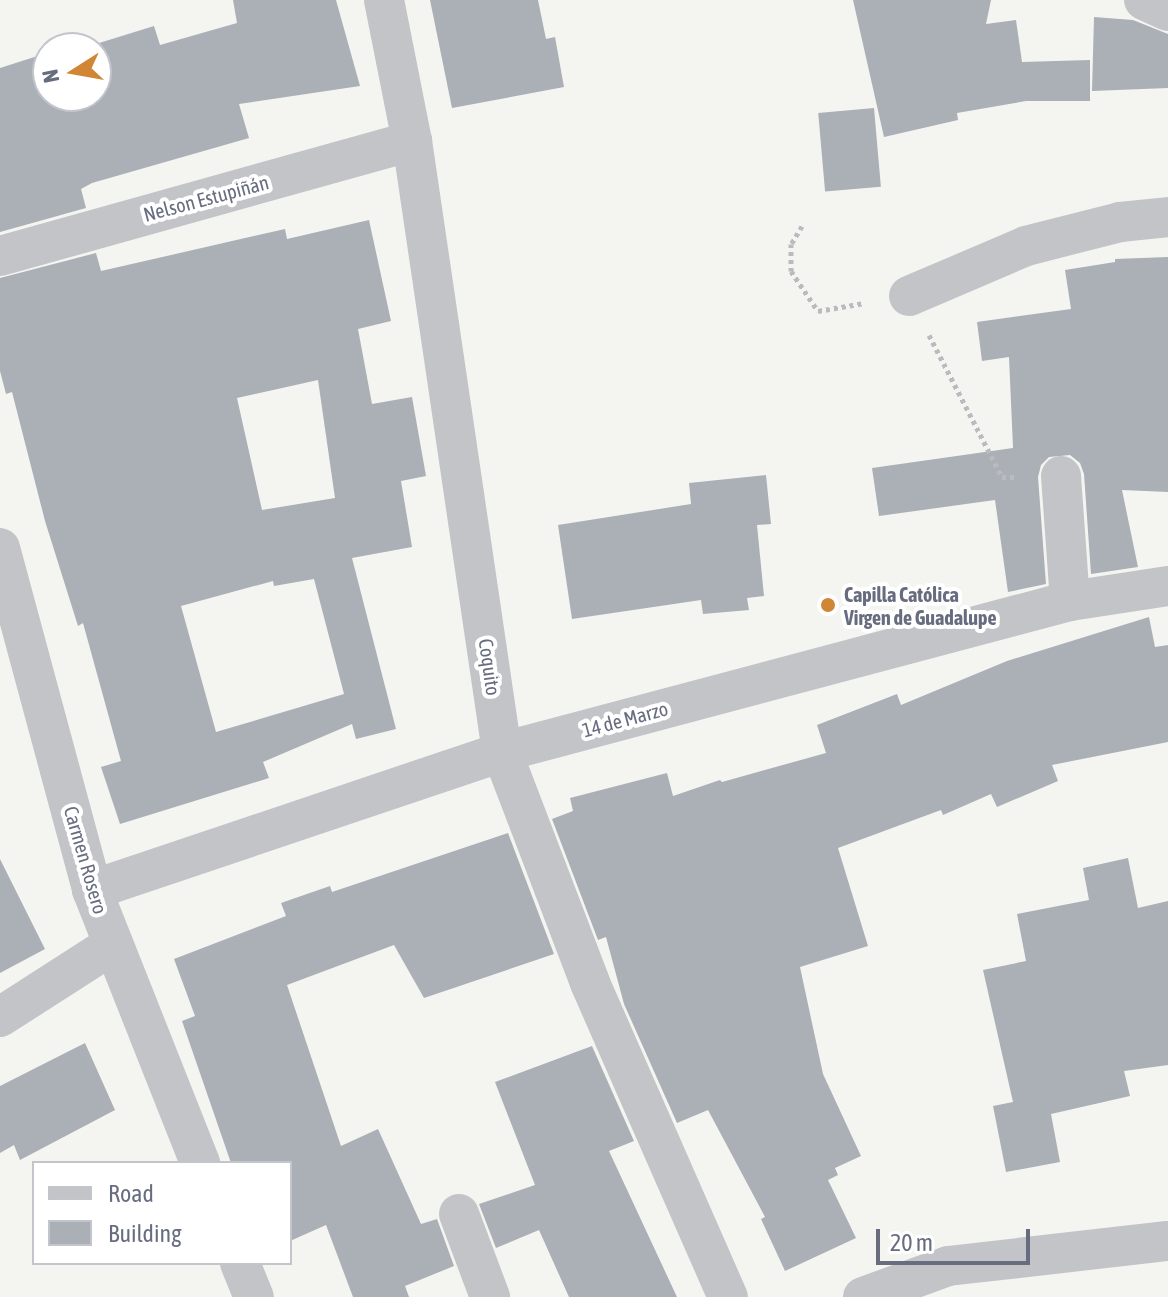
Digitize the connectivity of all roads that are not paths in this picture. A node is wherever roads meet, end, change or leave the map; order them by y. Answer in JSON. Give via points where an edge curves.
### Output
{"nodes":[{"id":1,"x":384,"y":0,"type":"edge"},
{"id":2,"x":1144,"y":0,"type":"edge"},
{"id":3,"x":1168,"y":11,"type":"edge"},
{"id":4,"x":412,"y":141,"type":"junction"},
{"id":5,"x":1168,"y":217,"type":"edge"},
{"id":6,"x":0,"y":256,"type":"edge"},
{"id":7,"x":909,"y":296,"type":"road end"},
{"id":8,"x":1061,"y":476,"type":"road end"},
{"id":9,"x":0,"y":548,"type":"edge"},
{"id":10,"x":1168,"y":586,"type":"edge"},
{"id":11,"x":1070,"y":601,"type":"junction"},
{"id":12,"x":502,"y":752,"type":"junction"},
{"id":13,"x":92,"y":890,"type":"junction"},
{"id":14,"x":112,"y":945,"type":"junction"},
{"id":15,"x":0,"y":1017,"type":"edge"},
{"id":16,"x":199,"y":1161,"type":"edge"},
{"id":17,"x":459,"y":1214,"type":"dead end"},
{"id":18,"x":1168,"y":1241,"type":"edge"},
{"id":19,"x":241,"y":1265,"type":"edge"},
{"id":20,"x":254,"y":1297,"type":"edge"},
{"id":21,"x":490,"y":1297,"type":"edge"},
{"id":22,"x":728,"y":1297,"type":"edge"},
{"id":23,"x":863,"y":1297,"type":"edge"}],
"edges":[{"from":1,"to":4,"type":"street","name":"Coquito"},
{"from":2,"to":3,"type":"street"},
{"from":4,"to":6,"type":"street","name":"Nelson Estupiñán"},
{"from":4,"to":12,"type":"street","name":"Coquito"},
{"from":5,"to":7,"type":"street","via":[[1120,222],[1026,246]]},
{"from":8,"to":11,"type":"street"},
{"from":9,"to":13,"type":"street","name":"Carmen Rosero"},
{"from":10,"to":11,"type":"street","name":"14 de Marzo"},
{"from":11,"to":12,"type":"street","name":"14 de Marzo"},
{"from":12,"to":13,"type":"street","name":"14 de Marzo"},
{"from":12,"to":22,"type":"street","name":"Coquito","via":[[590,983]]},
{"from":13,"to":14,"type":"street","name":"Carmen Rosero"},
{"from":14,"to":15,"type":"street"},
{"from":14,"to":16,"type":"street","name":"Carmen Rosero"},
{"from":17,"to":21,"type":"street"},
{"from":18,"to":23,"type":"street","via":[[948,1266]]},
{"from":19,"to":20,"type":"street"}]}
